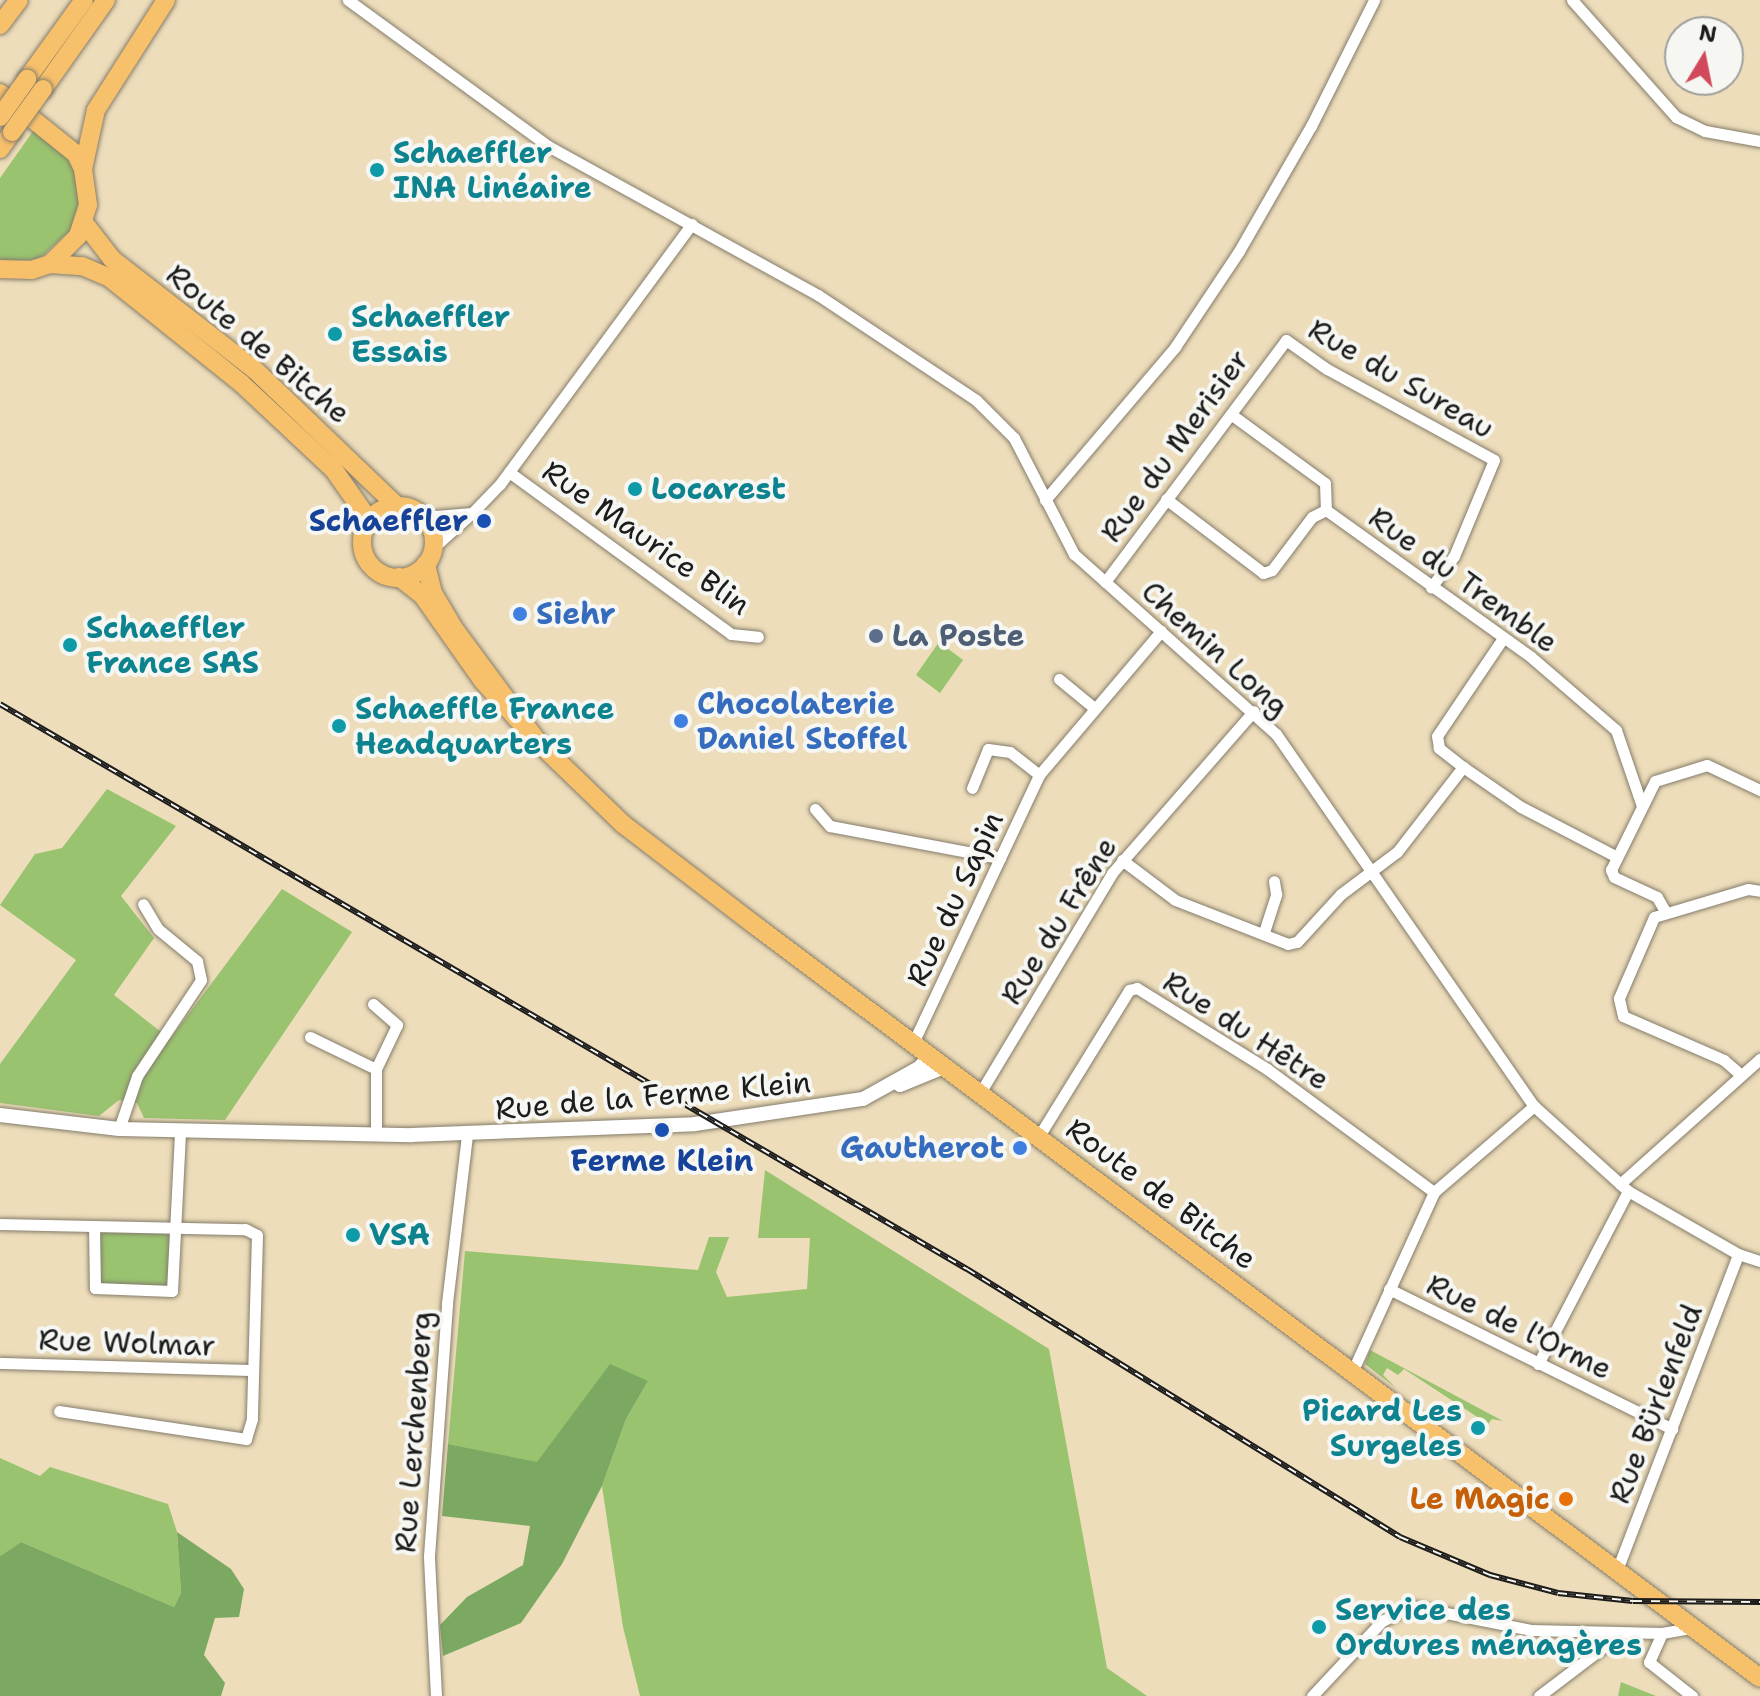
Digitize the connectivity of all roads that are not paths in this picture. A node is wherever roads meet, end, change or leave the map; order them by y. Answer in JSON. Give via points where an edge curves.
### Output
{"nodes":[{"id":1,"x":19,"y":0,"type":"edge"},
{"id":2,"x":84,"y":0,"type":"edge"},
{"id":3,"x":106,"y":0,"type":"edge"},
{"id":4,"x":166,"y":0,"type":"edge"},
{"id":5,"x":348,"y":0,"type":"edge"},
{"id":6,"x":1374,"y":0,"type":"edge"},
{"id":7,"x":1572,"y":0,"type":"edge"},
{"id":8,"x":0,"y":25,"type":"edge"},
{"id":9,"x":35,"y":84,"type":"junction"},
{"id":10,"x":0,"y":93,"type":"edge"},
{"id":11,"x":0,"y":117,"type":"edge"},
{"id":12,"x":1760,"y":141,"type":"edge"},
{"id":13,"x":0,"y":149,"type":"edge"},
{"id":14,"x":83,"y":169,"type":"junction"},
{"id":15,"x":85,"y":224,"type":"junction"},
{"id":16,"x":692,"y":224,"type":"junction"},
{"id":17,"x":50,"y":264,"type":"junction"},
{"id":18,"x":0,"y":269,"type":"edge"},
{"id":19,"x":1286,"y":340,"type":"joint"},
{"id":20,"x":1232,"y":415,"type":"junction"},
{"id":21,"x":509,"y":472,"type":"junction"},
{"id":22,"x":1166,"y":499,"type":"junction"},
{"id":23,"x":1045,"y":500,"type":"junction"},
{"id":24,"x":397,"y":506,"type":"junction"},
{"id":25,"x":1326,"y":510,"type":"junction"},
{"id":26,"x":472,"y":513,"type":"junction"},
{"id":27,"x":424,"y":517,"type":"junction"},
{"id":28,"x":369,"y":520,"type":"junction"},
{"id":29,"x":430,"y":556,"type":"junction"},
{"id":30,"x":399,"y":577,"type":"junction"},
{"id":31,"x":1105,"y":582,"type":"junction"},
{"id":32,"x":1431,"y":588,"type":"junction"},
{"id":33,"x":1161,"y":631,"type":"junction"},
{"id":34,"x":758,"y":637,"type":"dead end"},
{"id":35,"x":1503,"y":638,"type":"junction"},
{"id":36,"x":1059,"y":679,"type":"dead end"},
{"id":37,"x":1093,"y":707,"type":"junction"},
{"id":38,"x":1254,"y":711,"type":"junction"},
{"id":39,"x":538,"y":742,"type":"junction"},
{"id":40,"x":1463,"y":767,"type":"junction"},
{"id":41,"x":1039,"y":775,"type":"junction"},
{"id":42,"x":972,"y":788,"type":"dead end"},
{"id":43,"x":1760,"y":790,"type":"edge"},
{"id":44,"x":1642,"y":806,"type":"junction"},
{"id":45,"x":815,"y":809,"type":"dead end"},
{"id":46,"x":1617,"y":857,"type":"junction"},
{"id":47,"x":1000,"y":858,"type":"junction"},
{"id":48,"x":1122,"y":860,"type":"junction"},
{"id":49,"x":1372,"y":872,"type":"junction"},
{"id":50,"x":1274,"y":881,"type":"dead end"},
{"id":51,"x":1760,"y":891,"type":"edge"},
{"id":52,"x":143,"y":904,"type":"dead end"},
{"id":53,"x":1665,"y":911,"type":"junction"},
{"id":54,"x":1264,"y":932,"type":"junction"},
{"id":55,"x":373,"y":1004,"type":"dead end"},
{"id":56,"x":310,"y":1037,"type":"dead end"},
{"id":57,"x":913,"y":1043,"type":"junction"},
{"id":58,"x":1760,"y":1059,"type":"edge"},
{"id":59,"x":937,"y":1061,"type":"junction"},
{"id":60,"x":376,"y":1069,"type":"junction"},
{"id":61,"x":1741,"y":1075,"type":"junction"},
{"id":62,"x":980,"y":1093,"type":"junction"},
{"id":63,"x":1534,"y":1106,"type":"junction"},
{"id":64,"x":0,"y":1115,"type":"edge"},
{"id":65,"x":119,"y":1129,"type":"junction"},
{"id":66,"x":180,"y":1131,"type":"junction"},
{"id":67,"x":376,"y":1131,"type":"junction"},
{"id":68,"x":461,"y":1136,"type":"junction"},
{"id":69,"x":1039,"y":1136,"type":"junction"},
{"id":70,"x":1624,"y":1188,"type":"junction"},
{"id":71,"x":1434,"y":1192,"type":"junction"},
{"id":72,"x":0,"y":1224,"type":"edge"},
{"id":73,"x":94,"y":1226,"type":"junction"},
{"id":74,"x":178,"y":1227,"type":"junction"},
{"id":75,"x":1738,"y":1254,"type":"junction"},
{"id":76,"x":1760,"y":1261,"type":"edge"},
{"id":77,"x":1389,"y":1289,"type":"junction"},
{"id":78,"x":0,"y":1363,"type":"edge"},
{"id":79,"x":1538,"y":1364,"type":"junction"},
{"id":80,"x":253,"y":1370,"type":"junction"},
{"id":81,"x":1353,"y":1370,"type":"junction"},
{"id":82,"x":59,"y":1411,"type":"dead end"},
{"id":83,"x":1672,"y":1429,"type":"junction"},
{"id":84,"x":1617,"y":1570,"type":"junction"},
{"id":85,"x":1695,"y":1627,"type":"junction"},
{"id":86,"x":1623,"y":1632,"type":"junction"},
{"id":87,"x":1662,"y":1633,"type":"junction"},
{"id":88,"x":1760,"y":1678,"type":"edge"},
{"id":89,"x":436,"y":1696,"type":"edge"},
{"id":90,"x":1312,"y":1696,"type":"edge"},
{"id":91,"x":1539,"y":1696,"type":"edge"},
{"id":92,"x":1692,"y":1696,"type":"edge"}],
"edges":[{"from":1,"to":8,"type":"main road"},
{"from":2,"to":9,"type":"main road"},
{"from":3,"to":9,"type":"main road"},
{"from":4,"to":14,"type":"main road","via":[[96,110]]},
{"from":5,"to":16,"type":"street","name":"Chemin Long","via":[[548,146]]},
{"from":6,"to":23,"type":"street","via":[[1311,126],[1239,251],[1175,347]]},
{"from":7,"to":12,"type":"street","via":[[1676,117],[1705,131]]},
{"from":9,"to":11,"type":"main road","bridge":true},
{"from":9,"to":13,"type":"main road","bridge":true},
{"from":10,"to":14,"type":"main road","via":[[66,143]]},
{"from":14,"to":15,"type":"main road"},
{"from":15,"to":17,"type":"main road","via":[[68,250]]},
{"from":15,"to":24,"type":"main road","name":"Route de Bitche","via":[[99,248],[265,379]]},
{"from":16,"to":21,"type":"street"},
{"from":16,"to":23,"type":"street","name":"Chemin Long","via":[[818,295],[966,392],[1014,438]]},
{"from":17,"to":18,"type":"main road","name":"Route de Bitche","via":[[32,270]]},
{"from":17,"to":28,"type":"main road","name":"Route de Bitche","via":[[94,270],[134,297],[241,383],[334,470]]},
{"from":19,"to":20,"type":"street","name":"Rue du Merisier"},
{"from":19,"to":32,"type":"street","name":"Rue du Sureau","via":[[1327,369],[1494,460],[1454,556]]},
{"from":20,"to":22,"type":"street","name":"Rue du Merisier"},
{"from":20,"to":25,"type":"street","name":"Rue du Tremble","via":[[1325,483]]},
{"from":21,"to":26,"type":"street"},
{"from":21,"to":34,"type":"street","name":"Rue Maurice Blin","via":[[731,634]]},
{"from":22,"to":25,"type":"street","via":[[1263,573],[1272,570],[1312,517]]},
{"from":22,"to":31,"type":"street","name":"Rue du Merisier"},
{"from":23,"to":31,"type":"street","name":"Chemin Long","via":[[1074,554]]},
{"from":24,"to":27,"type":"main road"},
{"from":24,"to":28,"type":"main road"},
{"from":25,"to":32,"type":"street","name":"Rue du Tremble"},
{"from":26,"to":27,"type":"street"},
{"from":26,"to":29,"type":"street"},
{"from":27,"to":29,"type":"main road"},
{"from":28,"to":30,"type":"main road","via":[[363,536],[366,558],[379,572]]},
{"from":29,"to":30,"type":"main road"},
{"from":29,"to":39,"type":"main road","name":"Route de Bitche","via":[[433,593]]},
{"from":30,"to":39,"type":"main road","name":"Route de Bitche","via":[[423,596],[483,681]]},
{"from":31,"to":33,"type":"street","name":"Chemin Long"},
{"from":32,"to":35,"type":"street","name":"Rue du Tremble"},
{"from":33,"to":37,"type":"street","name":"Rue du Sapin"},
{"from":33,"to":38,"type":"street","name":"Chemin Long"},
{"from":35,"to":40,"type":"street","via":[[1437,736],[1439,748]]},
{"from":35,"to":44,"type":"street","name":"Rue du Tremble","via":[[1616,730]]},
{"from":36,"to":37,"type":"street"},
{"from":37,"to":41,"type":"street","name":"Rue du Sapin"},
{"from":38,"to":48,"type":"street","name":"Rue du Frêne"},
{"from":38,"to":49,"type":"street","name":"Chemin Long","via":[[1322,797]]},
{"from":39,"to":57,"type":"main road","name":"Route de Bitche","via":[[623,824]]},
{"from":40,"to":46,"type":"street","via":[[1521,807]]},
{"from":40,"to":49,"type":"street","via":[[1397,852]]},
{"from":41,"to":42,"type":"street","name":"Rue du Sapin","via":[[1010,752],[988,749]]},
{"from":41,"to":47,"type":"street","name":"Rue du Sapin"},
{"from":43,"to":44,"type":"street","via":[[1707,765],[1655,781]]},
{"from":44,"to":46,"type":"street"},
{"from":45,"to":47,"type":"street","via":[[830,826]]},
{"from":46,"to":53,"type":"street","via":[[1611,870],[1614,877],[1657,897]]},
{"from":47,"to":57,"type":"street","name":"Rue du Sapin"},
{"from":48,"to":54,"type":"street","via":[[1175,900]]},
{"from":48,"to":62,"type":"street","name":"Rue du Frêne"},
{"from":49,"to":54,"type":"street","via":[[1341,894],[1297,942],[1288,944]]},
{"from":49,"to":63,"type":"street","name":"Chemin Long","via":[[1466,1016]]},
{"from":50,"to":54,"type":"street","via":[[1276,894]]},
{"from":51,"to":53,"type":"street","via":[[1748,889]]},
{"from":52,"to":65,"type":"street","via":[[158,929],[197,961],[201,980],[137,1076]]},
{"from":53,"to":61,"type":"street","via":[[1654,917],[1619,998],[1623,1016],[1724,1060]]},
{"from":55,"to":60,"type":"street","via":[[397,1025]]},
{"from":56,"to":60,"type":"street"},
{"from":57,"to":59,"type":"main road","name":"Route de Bitche"},
{"from":58,"to":61,"type":"street"},
{"from":59,"to":62,"type":"main road","name":"Route de Bitche"},
{"from":59,"to":68,"type":"street","name":"Rue de la Ferme Klein","via":[[924,1079],[832,1107],[715,1122]]},
{"from":60,"to":67,"type":"street"},
{"from":61,"to":70,"type":"street"},
{"from":62,"to":69,"type":"main road","name":"Route de Bitche"},
{"from":63,"to":70,"type":"street","name":"Chemin Long"},
{"from":63,"to":71,"type":"street"},
{"from":64,"to":65,"type":"street","name":"Rue de la Ferme Klein"},
{"from":65,"to":66,"type":"street","name":"Rue de la Ferme Klein"},
{"from":66,"to":67,"type":"street","name":"Rue de la Ferme Klein"},
{"from":66,"to":74,"type":"street"},
{"from":67,"to":68,"type":"street","name":"Rue de la Ferme Klein"},
{"from":68,"to":89,"type":"street","name":"Rue Lerchenberg","via":[[429,1556]]},
{"from":69,"to":71,"type":"street","name":"Rue du Hêtre","via":[[1129,990],[1137,988],[1267,1069]]},
{"from":69,"to":81,"type":"main road","name":"Route de Bitche"},
{"from":70,"to":75,"type":"street","name":"Chemin Long"},
{"from":70,"to":79,"type":"street"},
{"from":71,"to":77,"type":"street"},
{"from":72,"to":73,"type":"street"},
{"from":73,"to":74,"type":"street"},
{"from":73,"to":74,"type":"street","via":[[95,1288],[163,1293],[175,1288]]},
{"from":74,"to":80,"type":"street","via":[[251,1230],[257,1235]]},
{"from":75,"to":76,"type":"street","name":"Chemin Long"},
{"from":75,"to":83,"type":"street","name":"Rue Bürlenfeld"},
{"from":77,"to":79,"type":"street","name":"Rue de l'Orme"},
{"from":77,"to":81,"type":"street"},
{"from":78,"to":80,"type":"street","name":"Rue Wolmar"},
{"from":79,"to":83,"type":"street","name":"Rue de l'Orme"},
{"from":80,"to":82,"type":"street","via":[[246,1439]]},
{"from":81,"to":84,"type":"main road","name":"Route de Bitche"},
{"from":83,"to":84,"type":"street","name":"Rue Bürlenfeld"},
{"from":84,"to":85,"type":"main road","name":"Route de Bitche"},
{"from":85,"to":87,"type":"street"},
{"from":85,"to":88,"type":"main road","name":"Route de Bitche"},
{"from":86,"to":87,"type":"street"},
{"from":86,"to":90,"type":"street","via":[[1531,1630],[1411,1606],[1382,1621]]},
{"from":86,"to":91,"type":"street"},
{"from":87,"to":92,"type":"street","via":[[1649,1662]]}]}
